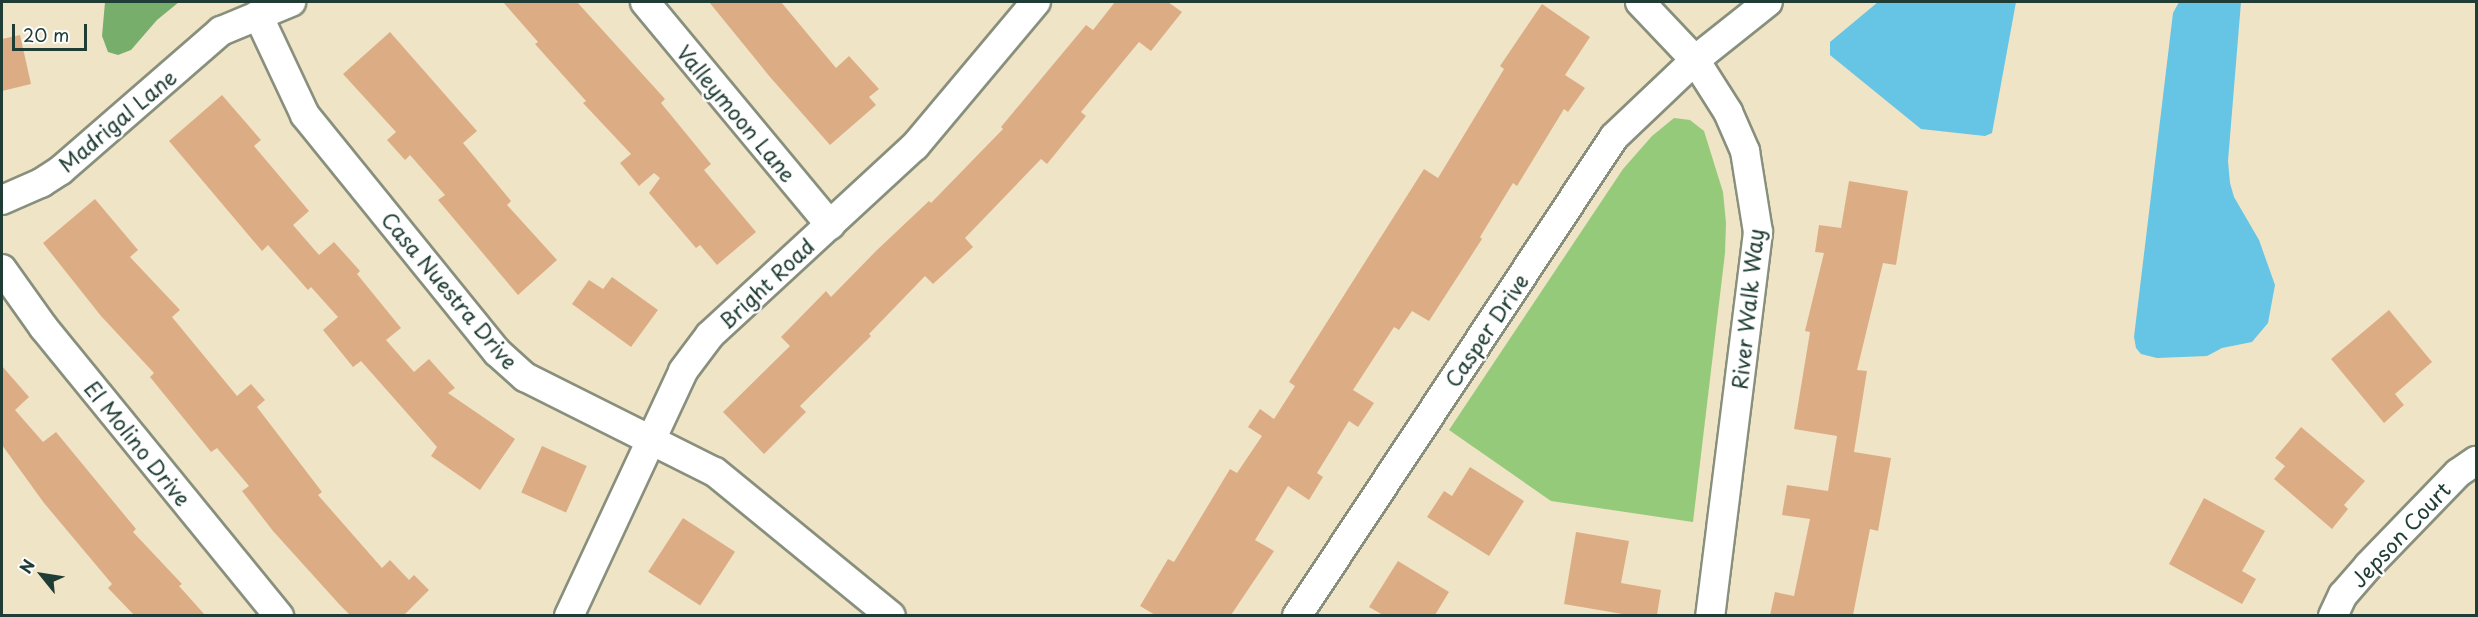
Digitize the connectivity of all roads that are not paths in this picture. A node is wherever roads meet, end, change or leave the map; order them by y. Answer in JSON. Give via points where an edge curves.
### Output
{"nodes":[{"id":1,"x":291,"y":2,"type":"edge"},
{"id":2,"x":645,"y":2,"type":"edge"},
{"id":3,"x":1036,"y":2,"type":"edge"},
{"id":4,"x":1640,"y":2,"type":"edge"},
{"id":5,"x":1768,"y":2,"type":"edge"},
{"id":6,"x":258,"y":15,"type":"junction"},
{"id":7,"x":1695,"y":60,"type":"junction"},
{"id":8,"x":2,"y":200,"type":"edge"},
{"id":9,"x":830,"y":225,"type":"junction"},
{"id":10,"x":2,"y":269,"type":"edge"},
{"id":11,"x":651,"y":440,"type":"junction"},
{"id":12,"x":2476,"y":461,"type":"edge"},
{"id":13,"x":279,"y":615,"type":"edge"},
{"id":14,"x":568,"y":615,"type":"edge"},
{"id":15,"x":891,"y":615,"type":"edge"},
{"id":16,"x":1297,"y":615,"type":"edge"},
{"id":17,"x":1710,"y":615,"type":"edge"},
{"id":18,"x":2333,"y":615,"type":"edge"}],
"edges":[{"from":1,"to":6,"type":"street","name":"Madrigal Lane"},
{"from":2,"to":9,"type":"street","name":"Valleymoon Lane"},
{"from":3,"to":9,"type":"street","name":"Bright Road","via":[[915,146]]},
{"from":4,"to":7,"type":"street","name":"River Walk Way"},
{"from":5,"to":7,"type":"street","name":"Casper Drive"},
{"from":6,"to":8,"type":"street","name":"Madrigal Lane","via":[[221,31],[61,170]]},
{"from":6,"to":11,"type":"street","name":"Casa Nuestra Drive","via":[[305,115],[497,352],[525,377]]},
{"from":7,"to":16,"type":"street","name":"Casper Drive","via":[[1614,137]]},
{"from":7,"to":17,"type":"street","name":"River Walk Way","via":[[1728,112],[1745,150],[1758,232]]},
{"from":9,"to":11,"type":"street","name":"Bright Road","via":[[710,335],[683,371]]},
{"from":10,"to":13,"type":"street","name":"El Molino Drive","via":[[44,328]]},
{"from":11,"to":14,"type":"street","name":"Bright Road"},
{"from":11,"to":15,"type":"street","name":"Casa Nuestra Drive","via":[[715,472]]},
{"from":12,"to":18,"type":"street","name":"Jepson Court","via":[[2458,473],[2368,567],[2343,595]]}]}
